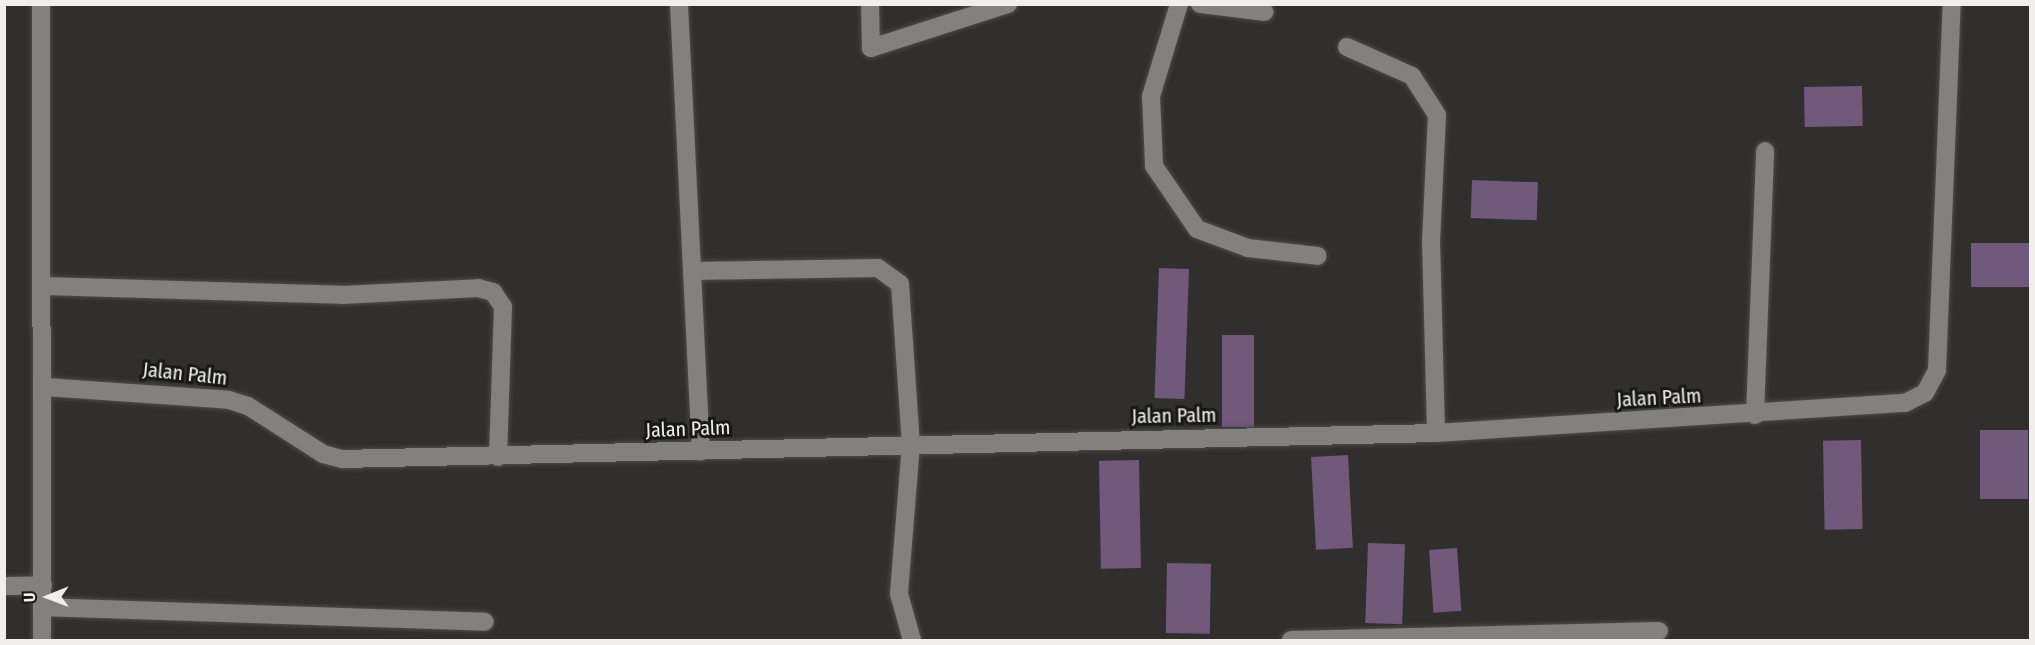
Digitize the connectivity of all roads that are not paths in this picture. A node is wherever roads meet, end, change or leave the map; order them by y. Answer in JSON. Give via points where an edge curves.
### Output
{"nodes":[{"id":1,"x":41,"y":4,"type":"edge"},
{"id":2,"x":679,"y":4,"type":"edge"},
{"id":3,"x":870,"y":4,"type":"edge"},
{"id":4,"x":1008,"y":4,"type":"edge"},
{"id":5,"x":1179,"y":4,"type":"edge"},
{"id":6,"x":1200,"y":4,"type":"edge"},
{"id":7,"x":1952,"y":4,"type":"edge"},
{"id":8,"x":1265,"y":12,"type":"dead end"},
{"id":9,"x":1347,"y":47,"type":"dead end"},
{"id":10,"x":1765,"y":151,"type":"dead end"},
{"id":11,"x":1318,"y":256,"type":"dead end"},
{"id":12,"x":692,"y":271,"type":"junction"},
{"id":13,"x":43,"y":286,"type":"junction"},
{"id":14,"x":45,"y":387,"type":"junction"},
{"id":15,"x":1755,"y":415,"type":"junction"},
{"id":16,"x":1436,"y":433,"type":"junction"},
{"id":17,"x":911,"y":444,"type":"junction"},
{"id":18,"x":701,"y":452,"type":"junction"},
{"id":19,"x":498,"y":457,"type":"junction"},
{"id":20,"x":43,"y":585,"type":"junction"},
{"id":21,"x":4,"y":586,"type":"edge"},
{"id":22,"x":42,"y":607,"type":"junction"},
{"id":23,"x":484,"y":622,"type":"dead end"},
{"id":24,"x":1659,"y":631,"type":"dead end"},
{"id":25,"x":42,"y":640,"type":"edge"},
{"id":26,"x":912,"y":640,"type":"edge"},
{"id":27,"x":1291,"y":640,"type":"edge"}],
"edges":[{"from":1,"to":13,"type":"street"},
{"from":2,"to":12,"type":"street"},
{"from":3,"to":4,"type":"street","via":[[871,48]]},
{"from":5,"to":11,"type":"street","via":[[1152,96],[1154,165],[1197,229],[1248,248]]},
{"from":6,"to":8,"type":"street"},
{"from":7,"to":15,"type":"street","name":"Jalan Palm","via":[[1937,370],[1925,393],[1905,403]]},
{"from":9,"to":16,"type":"street","via":[[1412,76],[1437,115],[1431,240]]},
{"from":10,"to":15,"type":"street"},
{"from":12,"to":17,"type":"street","via":[[878,268],[891,272],[900,284]]},
{"from":12,"to":18,"type":"street"},
{"from":13,"to":14,"type":"street"},
{"from":13,"to":19,"type":"street","via":[[320,295],[478,288],[493,292],[503,307]]},
{"from":14,"to":19,"type":"street","name":"Jalan Palm","via":[[229,400],[248,406],[323,454],[342,459]]},
{"from":14,"to":20,"type":"street"},
{"from":15,"to":16,"type":"street","name":"Jalan Palm"},
{"from":16,"to":17,"type":"street","name":"Jalan Palm"},
{"from":17,"to":18,"type":"street","name":"Jalan Palm"},
{"from":17,"to":26,"type":"street","via":[[898,594]]},
{"from":18,"to":19,"type":"street","name":"Jalan Palm"},
{"from":20,"to":21,"type":"street"},
{"from":20,"to":22,"type":"street"},
{"from":22,"to":23,"type":"street"},
{"from":22,"to":25,"type":"street"},
{"from":24,"to":27,"type":"street"}]}
